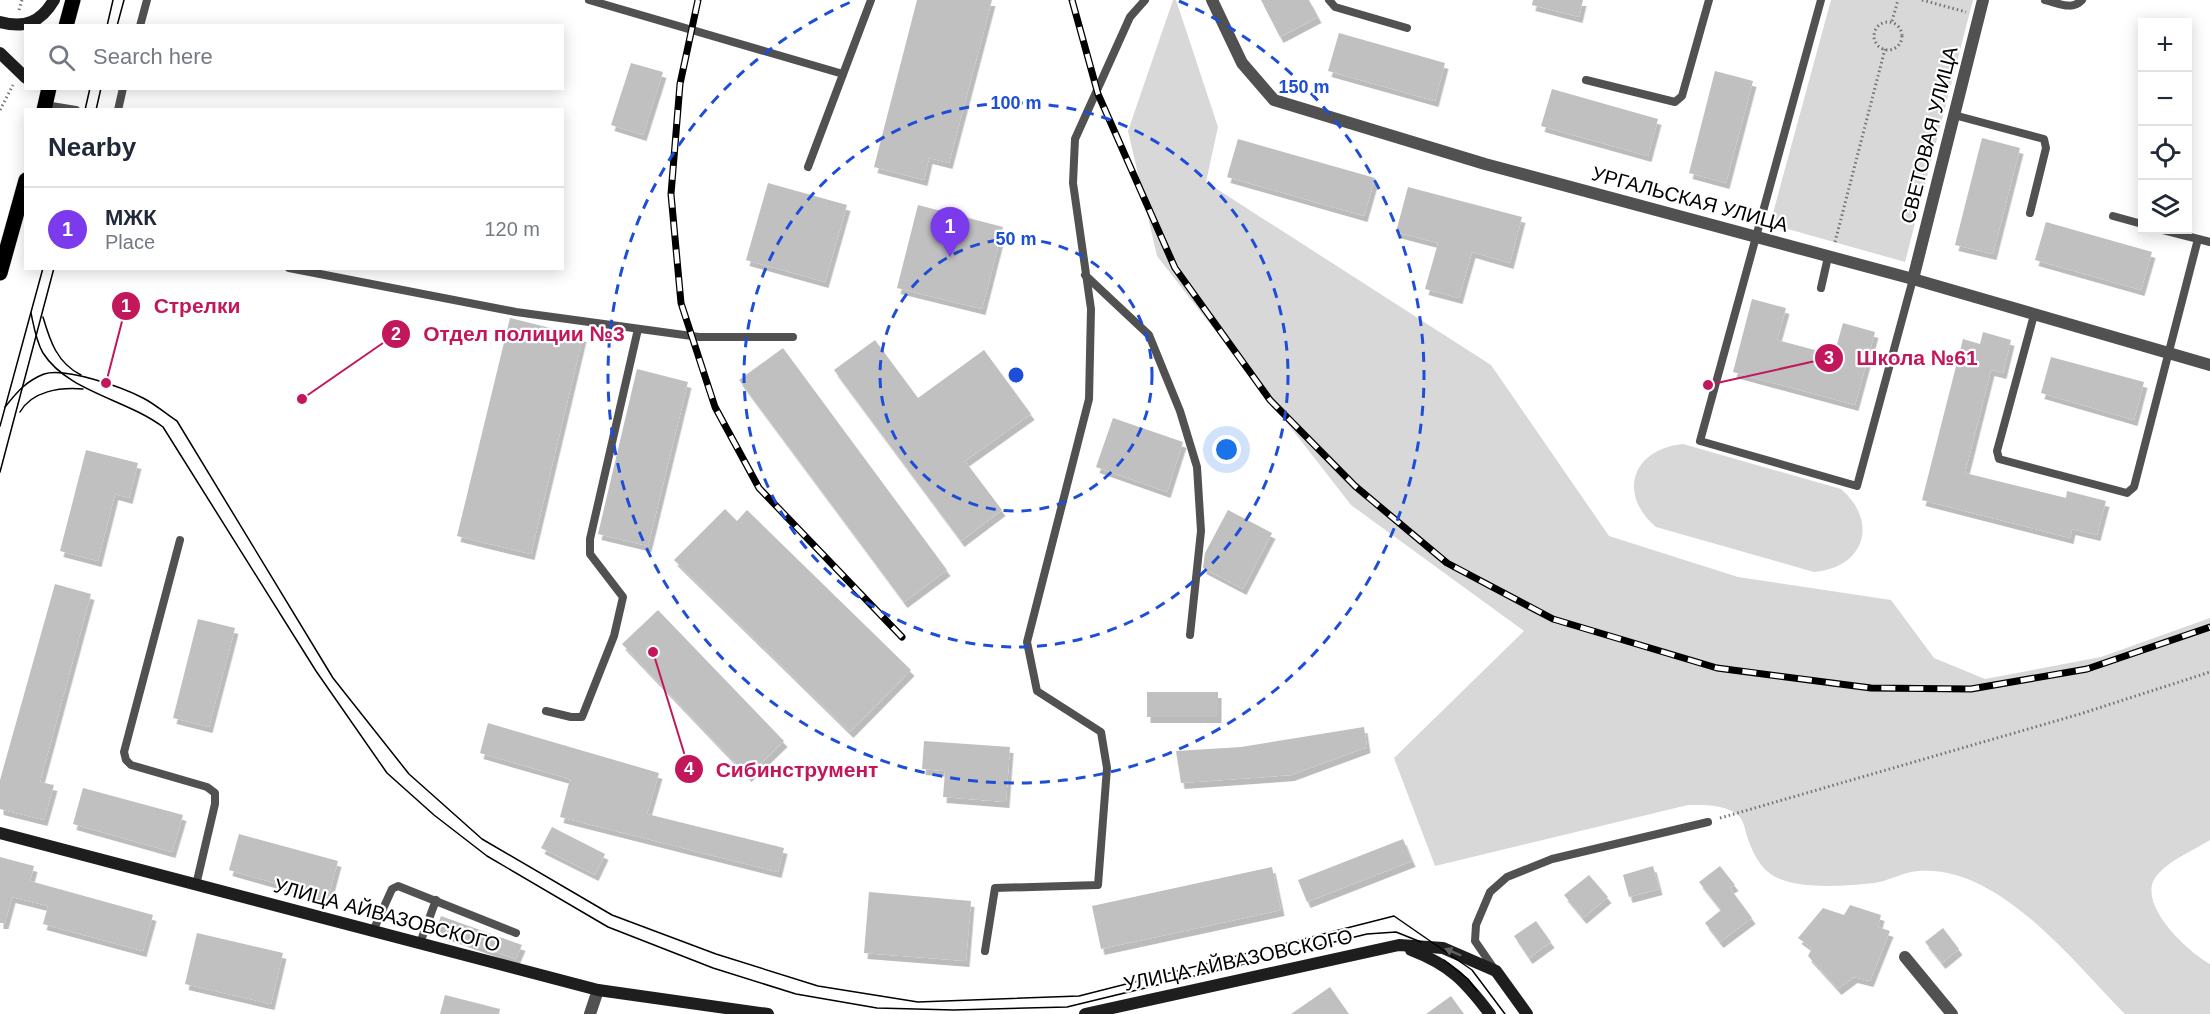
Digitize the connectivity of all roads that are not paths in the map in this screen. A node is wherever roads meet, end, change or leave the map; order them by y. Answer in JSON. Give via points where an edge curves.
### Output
{"nodes":[{"id":1,"x":54,"y":0,"type":"edge"},
{"id":2,"x":73,"y":0,"type":"edge"},
{"id":3,"x":147,"y":0,"type":"edge"},
{"id":4,"x":589,"y":0,"type":"edge"},
{"id":5,"x":871,"y":0,"type":"edge"},
{"id":6,"x":1135,"y":0,"type":"edge"},
{"id":7,"x":1145,"y":0,"type":"edge"},
{"id":8,"x":1212,"y":0,"type":"edge"},
{"id":9,"x":1329,"y":0,"type":"edge"},
{"id":10,"x":1709,"y":0,"type":"edge"},
{"id":11,"x":1821,"y":0,"type":"edge"},
{"id":12,"x":1983,"y":0,"type":"edge"},
{"id":13,"x":2045,"y":0,"type":"edge"},
{"id":14,"x":2082,"y":0,"type":"edge"},
{"id":15,"x":1130,"y":17,"type":"junction"},
{"id":16,"x":0,"y":22,"type":"edge"},
{"id":17,"x":67,"y":24,"type":"edge"},
{"id":18,"x":141,"y":24,"type":"edge"},
{"id":19,"x":1407,"y":28,"type":"dead end"},
{"id":20,"x":0,"y":53,"type":"edge"},
{"id":21,"x":843,"y":74,"type":"junction"},
{"id":22,"x":24,"y":76,"type":"edge"},
{"id":23,"x":1586,"y":80,"type":"dead end"},
{"id":24,"x":123,"y":90,"type":"edge"},
{"id":25,"x":44,"y":98,"type":"edge"},
{"id":26,"x":71,"y":108,"type":"edge"},
{"id":27,"x":118,"y":108,"type":"edge"},
{"id":28,"x":1954,"y":115,"type":"junction"},
{"id":29,"x":808,"y":167,"type":"dead end"},
{"id":30,"x":24,"y":187,"type":"edge"},
{"id":31,"x":2030,"y":213,"type":"dead end"},
{"id":32,"x":2113,"y":216,"type":"dead end"},
{"id":33,"x":2138,"y":223,"type":"edge"},
{"id":34,"x":2179,"y":234,"type":"edge"},
{"id":35,"x":1756,"y":237,"type":"junction"},
{"id":36,"x":2198,"y":239,"type":"junction"},
{"id":37,"x":2210,"y":242,"type":"edge"},
{"id":38,"x":1831,"y":253,"type":"junction"},
{"id":39,"x":299,"y":270,"type":"edge"},
{"id":40,"x":0,"y":273,"type":"edge"},
{"id":41,"x":1084,"y":274,"type":"junction"},
{"id":42,"x":1912,"y":279,"type":"junction"},
{"id":43,"x":1821,"y":288,"type":"dead end"},
{"id":44,"x":2034,"y":315,"type":"junction"},
{"id":45,"x":638,"y":329,"type":"junction"},
{"id":46,"x":793,"y":337,"type":"dead end"},
{"id":47,"x":2166,"y":353,"type":"junction"},
{"id":48,"x":2210,"y":365,"type":"edge"},
{"id":49,"x":180,"y":540,"type":"dead end"},
{"id":50,"x":1190,"y":634,"type":"dead end"},
{"id":51,"x":546,"y":711,"type":"dead end"},
{"id":52,"x":1708,"y":822,"type":"road end"},
{"id":53,"x":0,"y":833,"type":"edge"},
{"id":54,"x":196,"y":885,"type":"junction"},
{"id":55,"x":436,"y":900,"type":"junction"},
{"id":56,"x":373,"y":931,"type":"junction"},
{"id":57,"x":516,"y":933,"type":"dead end"},
{"id":58,"x":420,"y":943,"type":"junction"},
{"id":59,"x":1399,"y":945,"type":"junction"},
{"id":60,"x":985,"y":951,"type":"dead end"},
{"id":61,"x":1905,"y":957,"type":"dead end"},
{"id":62,"x":1496,"y":970,"type":"junction"},
{"id":63,"x":598,"y":990,"type":"junction"},
{"id":64,"x":590,"y":1014,"type":"edge"},
{"id":65,"x":768,"y":1014,"type":"edge"},
{"id":66,"x":1085,"y":1014,"type":"edge"},
{"id":67,"x":1490,"y":1014,"type":"edge"},
{"id":68,"x":1527,"y":1014,"type":"edge"},
{"id":69,"x":1952,"y":1014,"type":"edge"}],
"edges":[{"from":1,"to":16,"type":"street","via":[[34,22]]},
{"from":2,"to":17,"type":"main road"},
{"from":3,"to":18,"type":"lane"},
{"from":4,"to":21,"type":"lane"},
{"from":5,"to":21,"type":"lane"},
{"from":6,"to":15,"type":"lane"},
{"from":7,"to":15,"type":"lane"},
{"from":8,"to":35,"type":"street","name":"УРГАЛЬСКАЯ УЛИЦА","via":[[1242,63],[1274,100],[1485,164]]},
{"from":9,"to":19,"type":"lane","via":[[1335,7]]},
{"from":10,"to":23,"type":"lane","via":[[1682,96],[1675,102]]},
{"from":11,"to":35,"type":"lane"},
{"from":12,"to":28,"type":"street","name":"СВЕТОВАЯ УЛИЦА"},
{"from":13,"to":14,"type":"lane","via":[[2068,6]]},
{"from":15,"to":41,"type":"lane","via":[[1075,139],[1072,183]]},
{"from":20,"to":22,"type":"street"},
{"from":21,"to":29,"type":"lane"},
{"from":24,"to":27,"type":"lane"},
{"from":25,"to":26,"type":"lane"},
{"from":28,"to":31,"type":"lane","via":[[2044,139],[2046,148]]},
{"from":28,"to":42,"type":"street","name":"СВЕТОВАЯ УЛИЦА"},
{"from":30,"to":40,"type":"main road"},
{"from":32,"to":33,"type":"lane"},
{"from":34,"to":36,"type":"lane"},
{"from":35,"to":38,"type":"street","name":"УРГАЛЬСКАЯ УЛИЦА"},
{"from":35,"to":42,"type":"lane","via":[[1700,441],[1857,486]]},
{"from":36,"to":37,"type":"lane"},
{"from":36,"to":47,"type":"lane"},
{"from":38,"to":42,"type":"street","name":"УРГАЛЬСКАЯ УЛИЦА"},
{"from":38,"to":43,"type":"lane"},
{"from":39,"to":45,"type":"lane","via":[[516,312]]},
{"from":41,"to":50,"type":"lane","via":[[1149,335],[1197,466],[1201,531]]},
{"from":41,"to":60,"type":"lane","via":[[1091,309],[1089,399],[1027,642],[1037,692],[1101,732],[1107,768],[1098,885],[994,888]]},
{"from":42,"to":44,"type":"street","name":"УРГАЛЬСКАЯ УЛИЦА"},
{"from":44,"to":47,"type":"street","name":"УРГАЛЬСКАЯ УЛИЦА"},
{"from":44,"to":47,"type":"lane","via":[[1997,451],[2003,461],[2124,493],[2131,490]]},
{"from":45,"to":46,"type":"lane","via":[[699,337]]},
{"from":45,"to":51,"type":"lane","via":[[590,539],[590,554],[623,597],[619,617],[582,717]]},
{"from":47,"to":48,"type":"street","name":"УРГАЛЬСКАЯ УЛИЦА"},
{"from":49,"to":54,"type":"lane","via":[[124,752],[131,765],[207,787],[215,794]]},
{"from":52,"to":62,"type":"lane","via":[[1552,859],[1507,877],[1491,892],[1476,925],[1475,941]]},
{"from":53,"to":54,"type":"street","name":"УЛИЦА АЙВАЗОВСКОГО"},
{"from":54,"to":56,"type":"street","name":"УЛИЦА АЙВАЗОВСКОГО"},
{"from":55,"to":56,"type":"lane","via":[[408,888],[392,888]]},
{"from":55,"to":57,"type":"lane"},
{"from":55,"to":58,"type":"lane"},
{"from":56,"to":58,"type":"street","name":"УЛИЦА АЙВАЗОВСКОГО"},
{"from":58,"to":63,"type":"street","name":"УЛИЦА АЙВАЗОВСКОГО"},
{"from":62,"to":59,"type":"street","name":"УЛИЦА АЙВАЗОВСКОГО","one_way":true,"via":[[1443,948]]},
{"from":59,"to":66,"type":"street","name":"УЛИЦА АЙВАЗОВСКОГО"},
{"from":59,"to":67,"type":"street","via":[[1438,960],[1470,987]]},
{"from":61,"to":69,"type":"street"},
{"from":62,"to":68,"type":"street"},
{"from":63,"to":64,"type":"street"},
{"from":63,"to":65,"type":"street","name":"УЛИЦА АЙВАЗОВСКОГО"}]}
